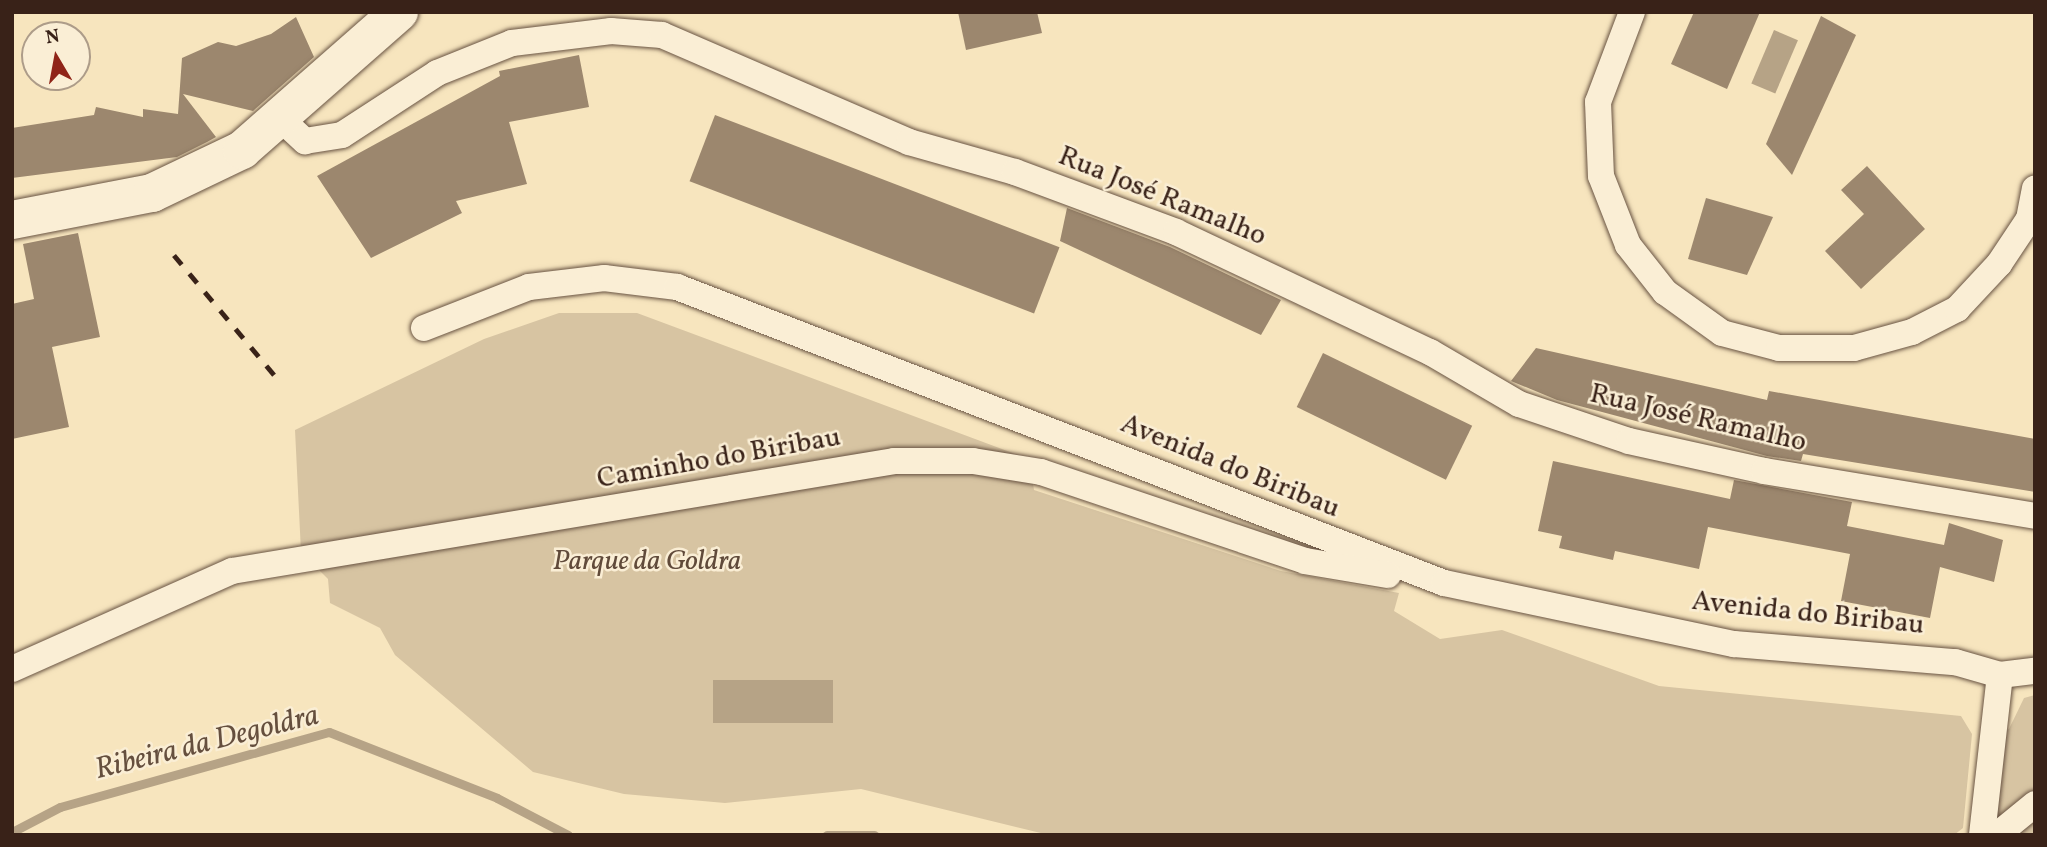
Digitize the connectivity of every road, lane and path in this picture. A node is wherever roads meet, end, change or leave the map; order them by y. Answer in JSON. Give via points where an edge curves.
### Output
{"nodes":[{"id":1,"x":399,"y":12,"type":"edge"},
{"id":2,"x":1632,"y":12,"type":"edge"},
{"id":3,"x":281,"y":119,"type":"junction"},
{"id":4,"x":2035,"y":189,"type":"edge"},
{"id":5,"x":12,"y":220,"type":"edge"},
{"id":6,"x":424,"y":328,"type":"dead end"},
{"id":7,"x":2035,"y":516,"type":"edge"},
{"id":8,"x":1444,"y":583,"type":"junction"},
{"id":9,"x":12,"y":669,"type":"edge"},
{"id":10,"x":2035,"y":671,"type":"edge"},
{"id":11,"x":2000,"y":675,"type":"junction"},
{"id":12,"x":2035,"y":804,"type":"edge"},
{"id":13,"x":1982,"y":835,"type":"edge"},
{"id":14,"x":1997,"y":835,"type":"edge"}],
"edges":[{"from":1,"to":3,"type":"main road"},
{"from":2,"to":4,"type":"street","via":[[1598,102],[1601,176],[1628,245],[1665,292],[1722,333],[1779,348],[1842,348],[1912,332],[1957,309],[1999,264],[2029,219]]},
{"from":3,"to":5,"type":"main road","via":[[242,150],[152,193]]},
{"from":3,"to":7,"type":"street","name":"Rua José Ramalho","via":[[306,141],[342,135],[438,73],[512,43],[611,31],[662,35],[909,142],[1015,172],[1176,232],[1430,352],[1519,404],[1629,441]]},
{"from":6,"to":8,"type":"street","name":"Avenida do Biribau","via":[[530,287],[604,278],[677,287]]},
{"from":8,"to":9,"type":"street","name":"Caminho do Biribau","via":[[1305,561],[1041,472],[973,461],[894,461],[232,571]]},
{"from":8,"to":11,"type":"street","name":"Avenida do Biribau","via":[[1734,644],[1955,662]]},
{"from":10,"to":11,"type":"street","name":"Avenida do Biribau"},
{"from":11,"to":13,"type":"street"},
{"from":12,"to":14,"type":"street"}]}
